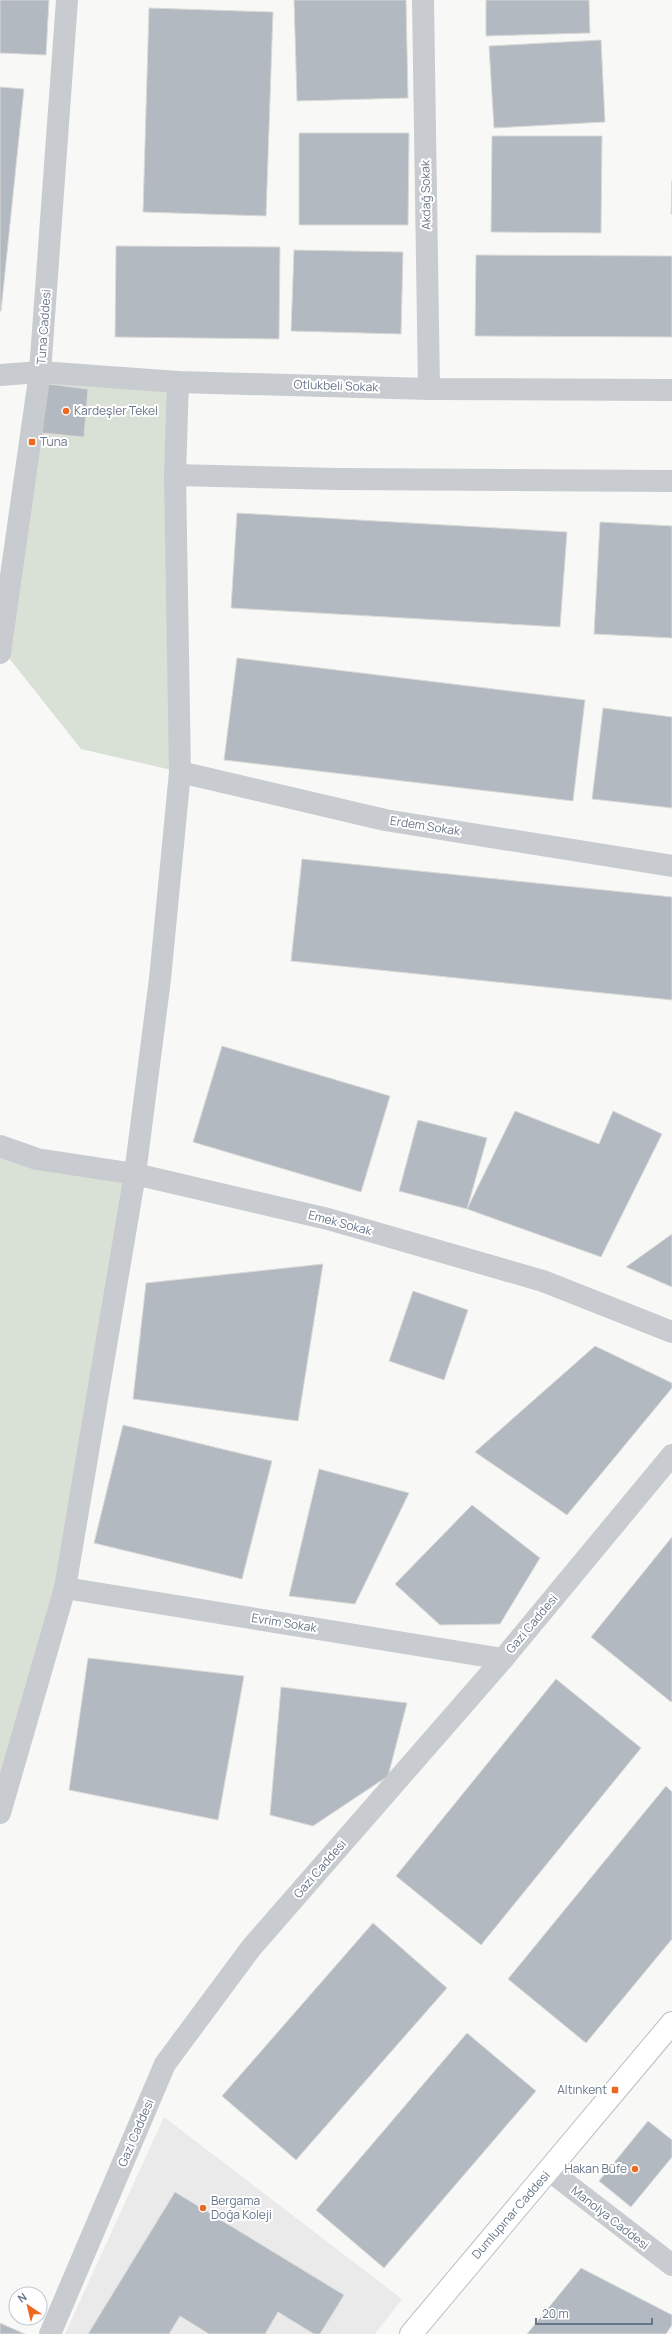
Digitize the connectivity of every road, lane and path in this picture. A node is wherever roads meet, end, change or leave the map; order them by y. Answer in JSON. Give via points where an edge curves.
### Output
{"nodes":[{"id":1,"x":67,"y":0,"type":"edge"},
{"id":2,"x":423,"y":0,"type":"edge"},
{"id":3,"x":40,"y":372,"type":"junction"},
{"id":4,"x":0,"y":375,"type":"edge"},
{"id":5,"x":178,"y":382,"type":"junction"},
{"id":6,"x":429,"y":389,"type":"junction"},
{"id":7,"x":672,"y":390,"type":"edge"},
{"id":8,"x":175,"y":475,"type":"junction"},
{"id":9,"x":672,"y":481,"type":"edge"},
{"id":10,"x":0,"y":652,"type":"edge"},
{"id":11,"x":180,"y":772,"type":"junction"},
{"id":12,"x":672,"y":866,"type":"edge"},
{"id":13,"x":0,"y":1146,"type":"edge"},
{"id":14,"x":135,"y":1174,"type":"junction"},
{"id":15,"x":672,"y":1332,"type":"edge"},
{"id":16,"x":672,"y":1455,"type":"edge"},
{"id":17,"x":65,"y":1588,"type":"junction"},
{"id":18,"x":503,"y":1659,"type":"junction"},
{"id":19,"x":0,"y":1813,"type":"edge"},
{"id":20,"x":672,"y":2023,"type":"edge"},
{"id":21,"x":550,"y":2170,"type":"junction"},
{"id":22,"x":672,"y":2265,"type":"edge"},
{"id":23,"x":50,"y":2334,"type":"edge"},
{"id":24,"x":411,"y":2334,"type":"edge"}],
"edges":[{"from":1,"to":3,"type":"street","name":"Tuna Caddesi"},
{"from":2,"to":6,"type":"street","name":"Akdağ Sokak"},
{"from":3,"to":4,"type":"street","name":"Otlukbeli Sokak"},
{"from":3,"to":5,"type":"street","name":"Otlukbeli Sokak"},
{"from":3,"to":10,"type":"street","name":"Tuna Caddesi"},
{"from":5,"to":6,"type":"street","name":"Otlukbeli Sokak"},
{"from":5,"to":8,"type":"street"},
{"from":6,"to":7,"type":"street","name":"Otlukbeli Sokak"},
{"from":8,"to":9,"type":"street","via":[[337,480]]},
{"from":8,"to":11,"type":"street"},
{"from":11,"to":12,"type":"street","name":"Erdem Sokak","via":[[385,820]]},
{"from":11,"to":14,"type":"street","via":[[160,980]]},
{"from":13,"to":14,"type":"street","name":"Emek Sokak","via":[[37,1159]]},
{"from":14,"to":15,"type":"street","name":"Emek Sokak","via":[[328,1219],[543,1281]]},
{"from":14,"to":17,"type":"street"},
{"from":16,"to":18,"type":"street","name":"Gazi Caddesi"},
{"from":17,"to":18,"type":"street","name":"Evrim Sokak"},
{"from":17,"to":19,"type":"street"},
{"from":18,"to":23,"type":"street","name":"Gazi Caddesi","via":[[251,1948],[165,2064]]},
{"from":20,"to":21,"type":"main road","name":"Dumlupınar Caddesi"},
{"from":21,"to":22,"type":"street","name":"Manolya Caddesi"},
{"from":21,"to":24,"type":"main road","name":"Dumlupınar Caddesi"}]}
